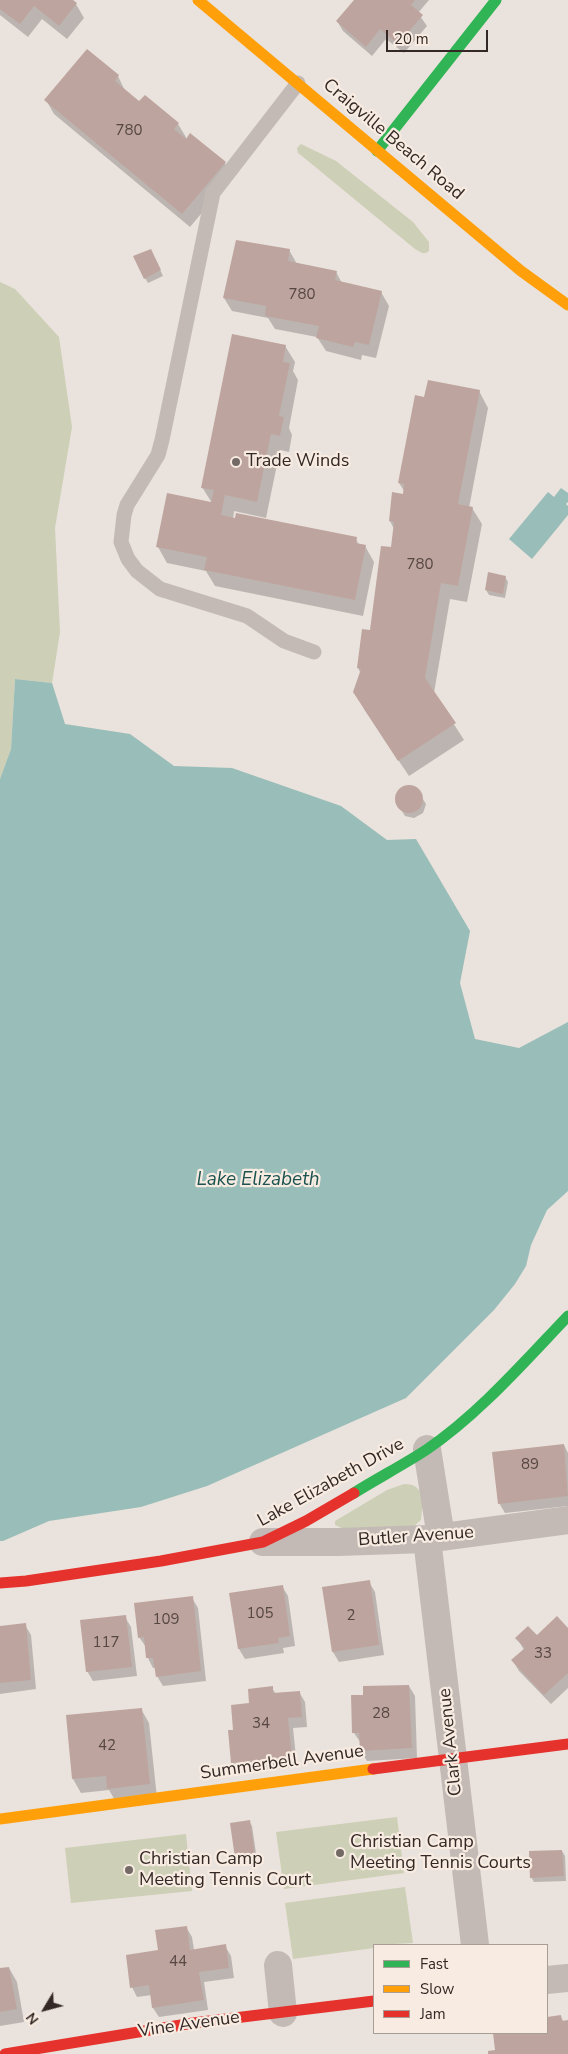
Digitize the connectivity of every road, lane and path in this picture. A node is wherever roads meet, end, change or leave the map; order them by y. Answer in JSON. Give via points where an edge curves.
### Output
{"nodes":[{"id":1,"x":198,"y":0,"type":"edge"},
{"id":2,"x":496,"y":0,"type":"edge"},
{"id":3,"x":298,"y":83,"type":"junction"},
{"id":4,"x":377,"y":151,"type":"junction"},
{"id":5,"x":568,"y":305,"type":"edge"},
{"id":6,"x":314,"y":652,"type":"dead end"},
{"id":7,"x":568,"y":1316,"type":"edge"},
{"id":8,"x":427,"y":1449,"type":"junction"},
{"id":9,"x":568,"y":1520,"type":"edge"},
{"id":10,"x":434,"y":1538,"type":"junction"},
{"id":11,"x":263,"y":1542,"type":"junction"},
{"id":12,"x":0,"y":1583,"type":"edge"},
{"id":13,"x":568,"y":1744,"type":"edge"},
{"id":14,"x":452,"y":1758,"type":"junction"},
{"id":15,"x":0,"y":1819,"type":"edge"},
{"id":16,"x":475,"y":1944,"type":"edge"},
{"id":17,"x":278,"y":1966,"type":"dead end"},
{"id":18,"x":568,"y":1978,"type":"edge"},
{"id":19,"x":548,"y":1980,"type":"edge"},
{"id":20,"x":373,"y":2001,"type":"edge"},
{"id":21,"x":284,"y":2013,"type":"junction"},
{"id":22,"x":5,"y":2054,"type":"edge"}],
"edges":[{"from":1,"to":3,"type":"street","name":"Craigville Beach Road"},
{"from":2,"to":4,"type":"street"},
{"from":3,"to":4,"type":"street","name":"Craigville Beach Road"},
{"from":3,"to":6,"type":"lane","via":[[213,193],[162,440],[158,455],[127,505],[121,542],[137,571],[160,589],[246,616],[284,641]]},
{"from":4,"to":5,"type":"street","name":"Craigville Beach Road","via":[[521,271]]},
{"from":7,"to":8,"type":"street","name":"Lake Elizabeth Drive","via":[[506,1381]]},
{"from":8,"to":10,"type":"street","name":"Clark Avenue"},
{"from":8,"to":11,"type":"street","name":"Lake Elizabeth Drive","via":[[306,1521]]},
{"from":9,"to":10,"type":"street","name":"Butler Avenue"},
{"from":10,"to":11,"type":"street","name":"Butler Avenue"},
{"from":10,"to":14,"type":"street","name":"Clark Avenue"},
{"from":11,"to":12,"type":"street","name":"Lake Elizabeth Drive","via":[[161,1561]]},
{"from":13,"to":14,"type":"street","name":"Summerbell Avenue"},
{"from":14,"to":15,"type":"street","name":"Summerbell Avenue"},
{"from":14,"to":16,"type":"street","name":"Clark Avenue"},
{"from":17,"to":21,"type":"street"},
{"from":18,"to":19,"type":"street"},
{"from":20,"to":21,"type":"street","name":"Vine Avenue"},
{"from":21,"to":22,"type":"street","name":"Vine Avenue","via":[[167,2027]]}]}
